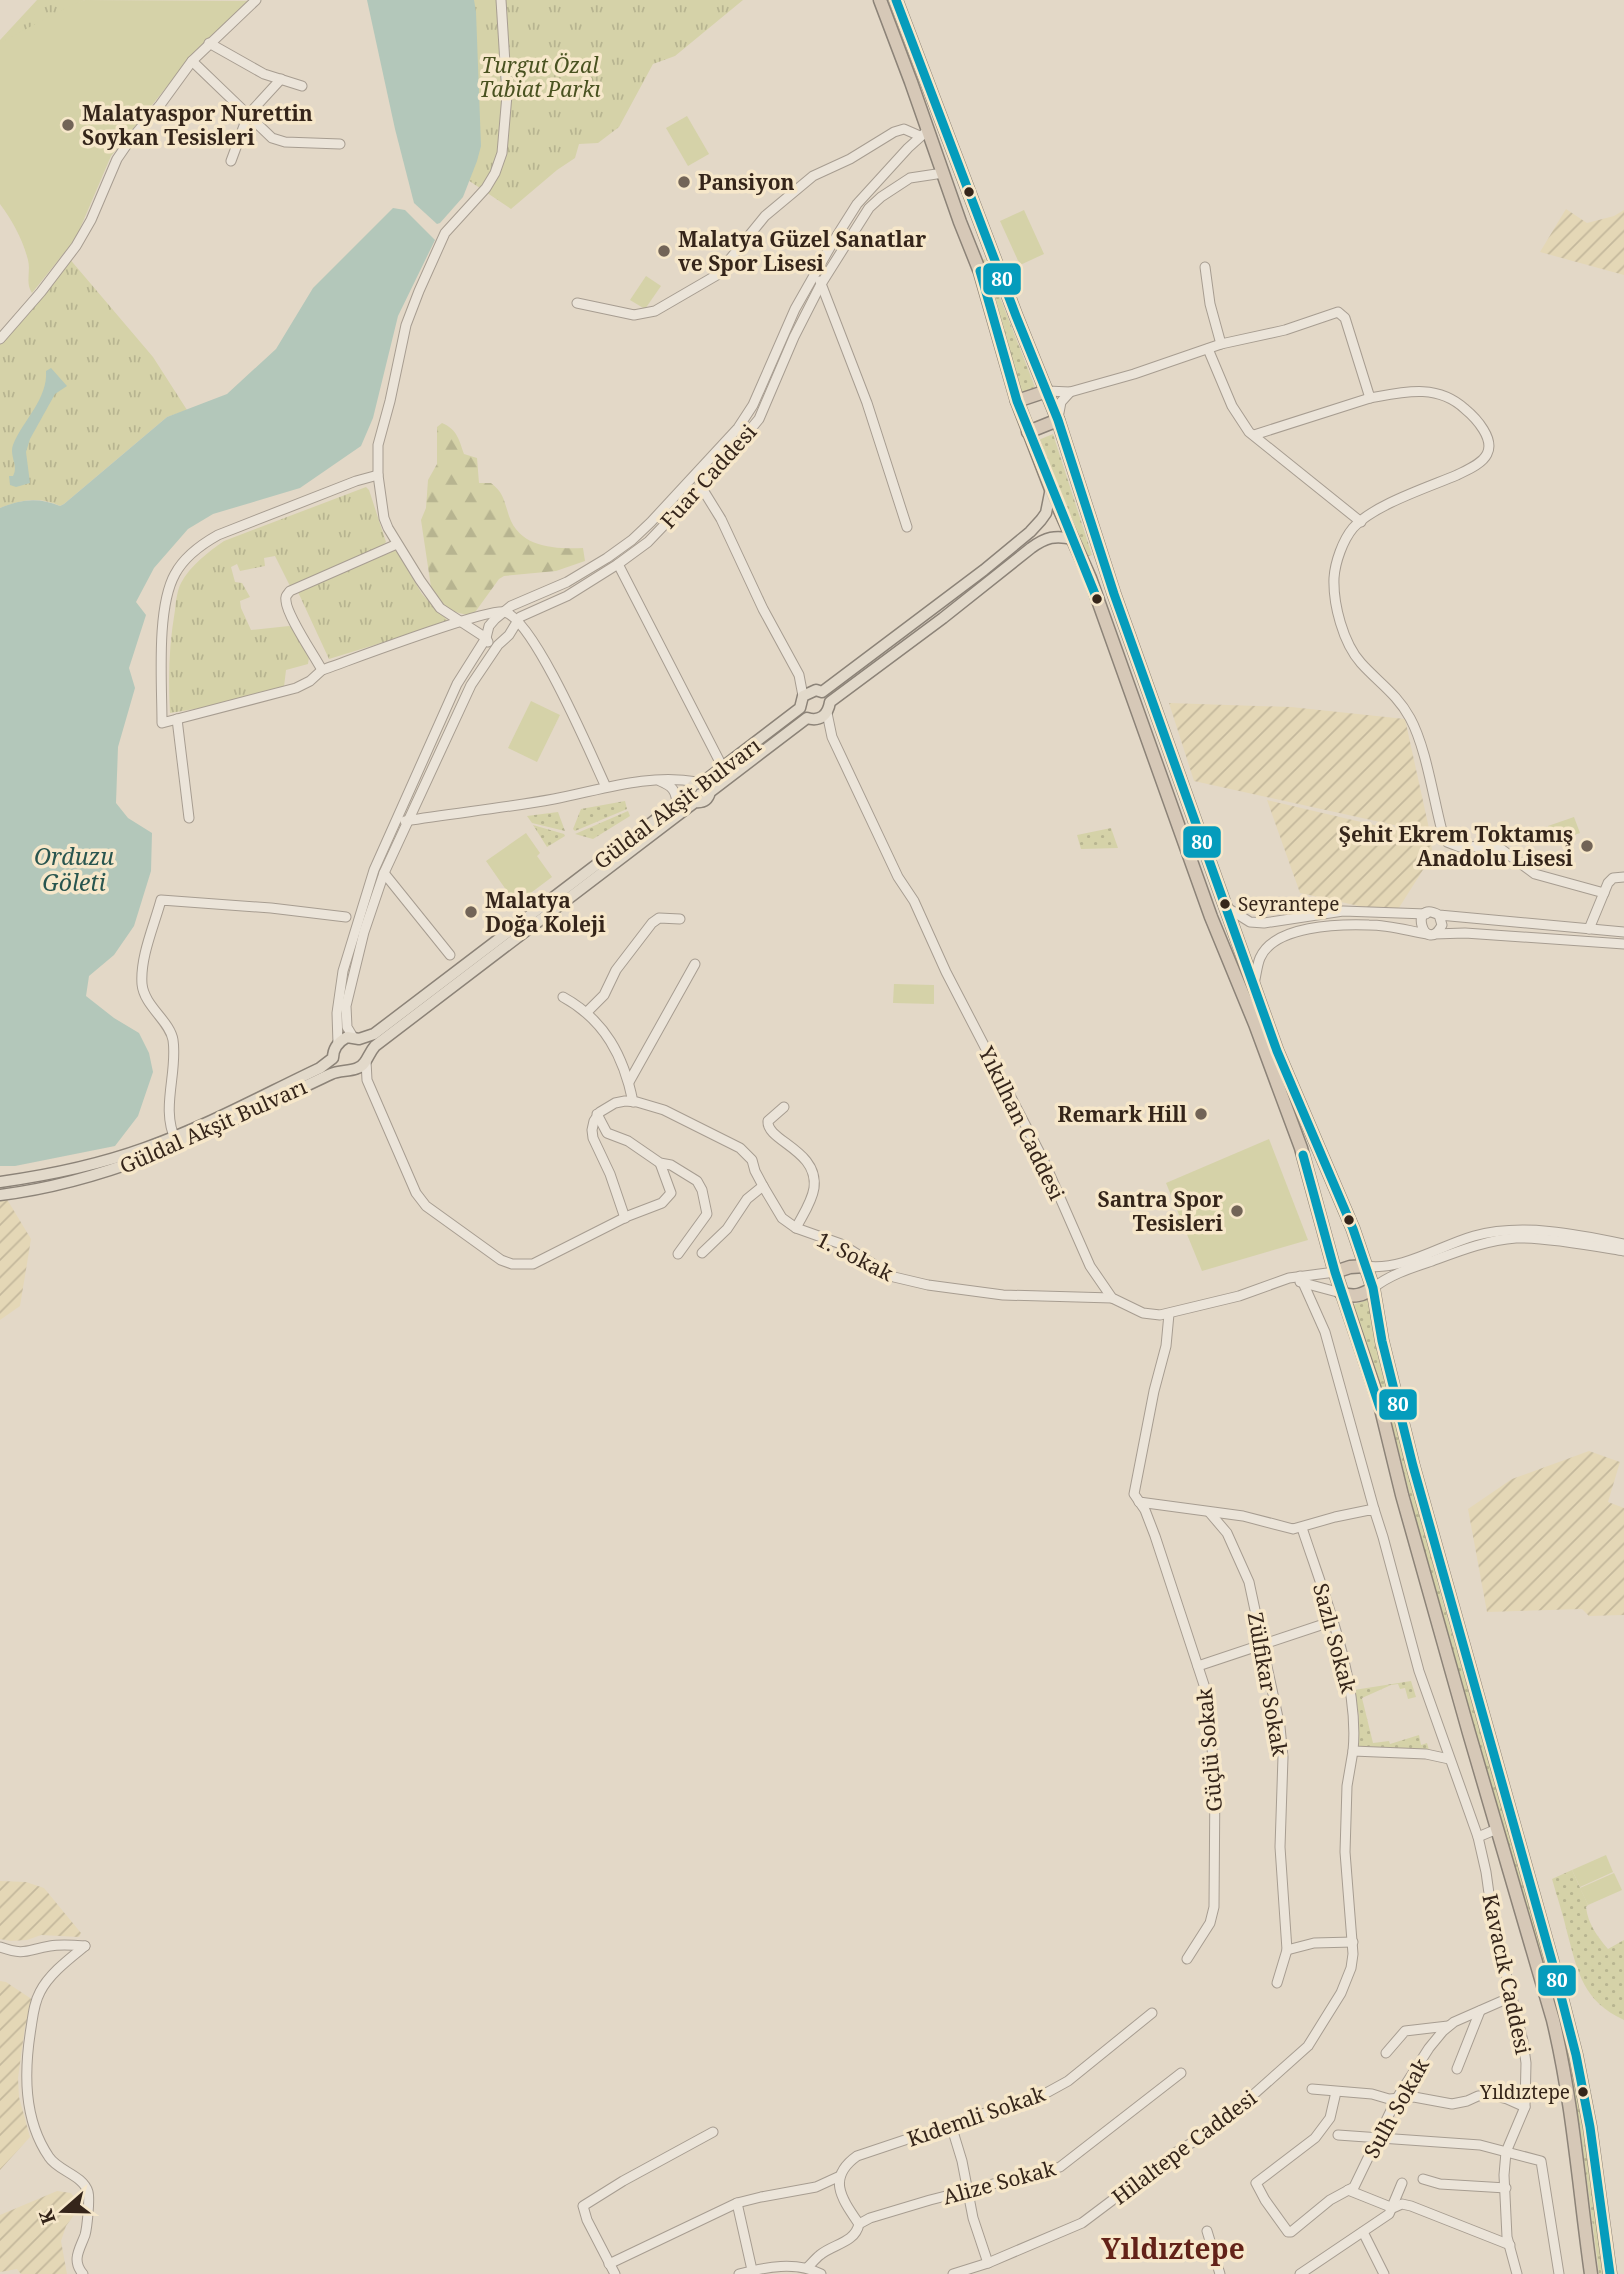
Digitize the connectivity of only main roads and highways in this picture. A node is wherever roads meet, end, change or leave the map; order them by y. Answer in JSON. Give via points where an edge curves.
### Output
{"nodes":[{"id":1,"x":880,"y":0,"type":"edge"},
{"id":2,"x":896,"y":0,"type":"edge"},
{"id":3,"x":1047,"y":391,"type":"junction"},
{"id":4,"x":1017,"y":401,"type":"junction"},
{"id":5,"x":1058,"y":420,"type":"junction"},
{"id":6,"x":1028,"y":432,"type":"junction"},
{"id":7,"x":1051,"y":488,"type":"junction"},
{"id":8,"x":1073,"y":539,"type":"junction"},
{"id":9,"x":697,"y":790,"type":"junction"},
{"id":10,"x":176,"y":1141,"type":"junction"},
{"id":11,"x":0,"y":1182,"type":"edge"},
{"id":12,"x":0,"y":1195,"type":"edge"},
{"id":13,"x":1366,"y":1266,"type":"junction"},
{"id":14,"x":1335,"y":1272,"type":"junction"},
{"id":15,"x":1373,"y":1288,"type":"junction"},
{"id":16,"x":1341,"y":1293,"type":"junction"},
{"id":17,"x":1591,"y":2274,"type":"edge"},
{"id":18,"x":1610,"y":2274,"type":"edge"}],
"edges":[{"from":1,"to":4,"type":"highway","via":[[924,133],[980,272]]},
{"from":2,"to":3,"type":"highway"},
{"from":3,"to":4,"type":"highway"},
{"from":3,"to":5,"type":"highway"},
{"from":4,"to":6,"type":"highway"},
{"from":5,"to":6,"type":"highway"},
{"from":5,"to":13,"type":"highway","via":[[1114,594],[1277,1051]]},
{"from":6,"to":7,"type":"highway"},
{"from":7,"to":8,"type":"highway"},
{"from":7,"to":9,"type":"main road","name":"Güldal Akşit Bulvarı","via":[[1046,513],[1018,543],[819,691],[803,696],[800,709]]},
{"from":8,"to":9,"type":"main road","name":"Güldal Akşit Bulvarı","via":[[1057,536],[1040,541],[829,707]]},
{"from":8,"to":14,"type":"highway","via":[[1301,1148]]},
{"from":9,"to":10,"type":"main road","name":"Güldal Akşit Bulvarı","via":[[397,1029],[357,1068]]},
{"from":9,"to":10,"type":"main road","name":"Güldal Akşit Bulvarı","via":[[374,1034],[347,1037],[320,1068]]},
{"from":10,"to":11,"type":"main road","name":"Güldal Akşit Bulvarı","via":[[78,1168]]},
{"from":10,"to":12,"type":"main road","name":"Güldal Akşit Bulvarı","via":[[106,1172]]},
{"from":13,"to":14,"type":"highway"},
{"from":13,"to":15,"type":"highway"},
{"from":14,"to":16,"type":"highway"},
{"from":15,"to":16,"type":"highway","via":[[1361,1295]]},
{"from":15,"to":18,"type":"highway","via":[[1413,1466],[1573,2043]]},
{"from":16,"to":17,"type":"highway","via":[[1380,1405],[1546,1993],[1560,2051]]}]}
